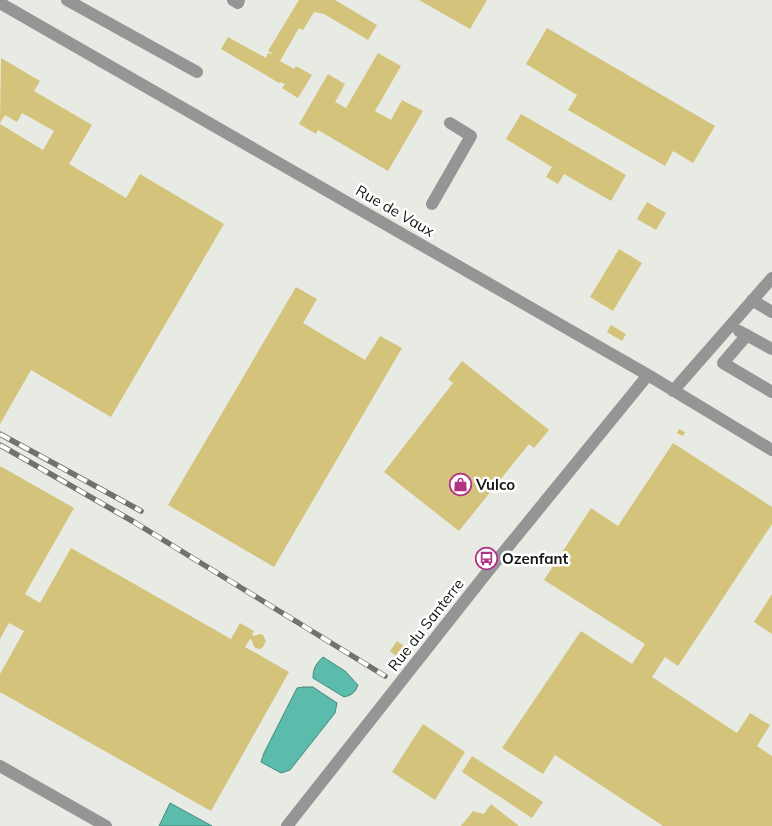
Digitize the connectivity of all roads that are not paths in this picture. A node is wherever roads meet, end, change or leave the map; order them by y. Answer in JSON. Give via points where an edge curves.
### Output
{"nodes":[{"id":1,"x":68,"y":0,"type":"edge"},
{"id":2,"x":233,"y":0,"type":"edge"},
{"id":3,"x":239,"y":0,"type":"edge"},
{"id":4,"x":0,"y":3,"type":"edge"},
{"id":5,"x":198,"y":72,"type":"dead end"},
{"id":6,"x":450,"y":123,"type":"dead end"},
{"id":7,"x":432,"y":204,"type":"dead end"},
{"id":8,"x":771,"y":280,"type":"edge"},
{"id":9,"x":752,"y":300,"type":"junction"},
{"id":10,"x":772,"y":312,"type":"edge"},
{"id":11,"x":730,"y":325,"type":"junction"},
{"id":12,"x":747,"y":335,"type":"junction"},
{"id":13,"x":772,"y":349,"type":"edge"},
{"id":14,"x":648,"y":375,"type":"junction"},
{"id":15,"x":673,"y":391,"type":"junction"},
{"id":16,"x":772,"y":392,"type":"edge"},
{"id":17,"x":772,"y":450,"type":"edge"},
{"id":18,"x":0,"y":766,"type":"edge"},
{"id":19,"x":106,"y":826,"type":"edge"},
{"id":20,"x":287,"y":826,"type":"edge"}],
"edges":[{"from":1,"to":5,"type":"street"},
{"from":2,"to":3,"type":"street","via":[[238,3]]},
{"from":4,"to":14,"type":"street","name":"Rue de Vaux"},
{"from":6,"to":7,"type":"street","via":[[471,136]]},
{"from":8,"to":9,"type":"street"},
{"from":9,"to":10,"type":"street"},
{"from":9,"to":11,"type":"street"},
{"from":11,"to":12,"type":"street"},
{"from":11,"to":15,"type":"street"},
{"from":12,"to":13,"type":"street"},
{"from":12,"to":16,"type":"street","via":[[722,364]]},
{"from":14,"to":15,"type":"street","name":"Rue de Vaux"},
{"from":14,"to":20,"type":"street","name":"Rue du Santerre"},
{"from":15,"to":17,"type":"street","name":"Rue de Vaux"},
{"from":18,"to":19,"type":"street"}]}
